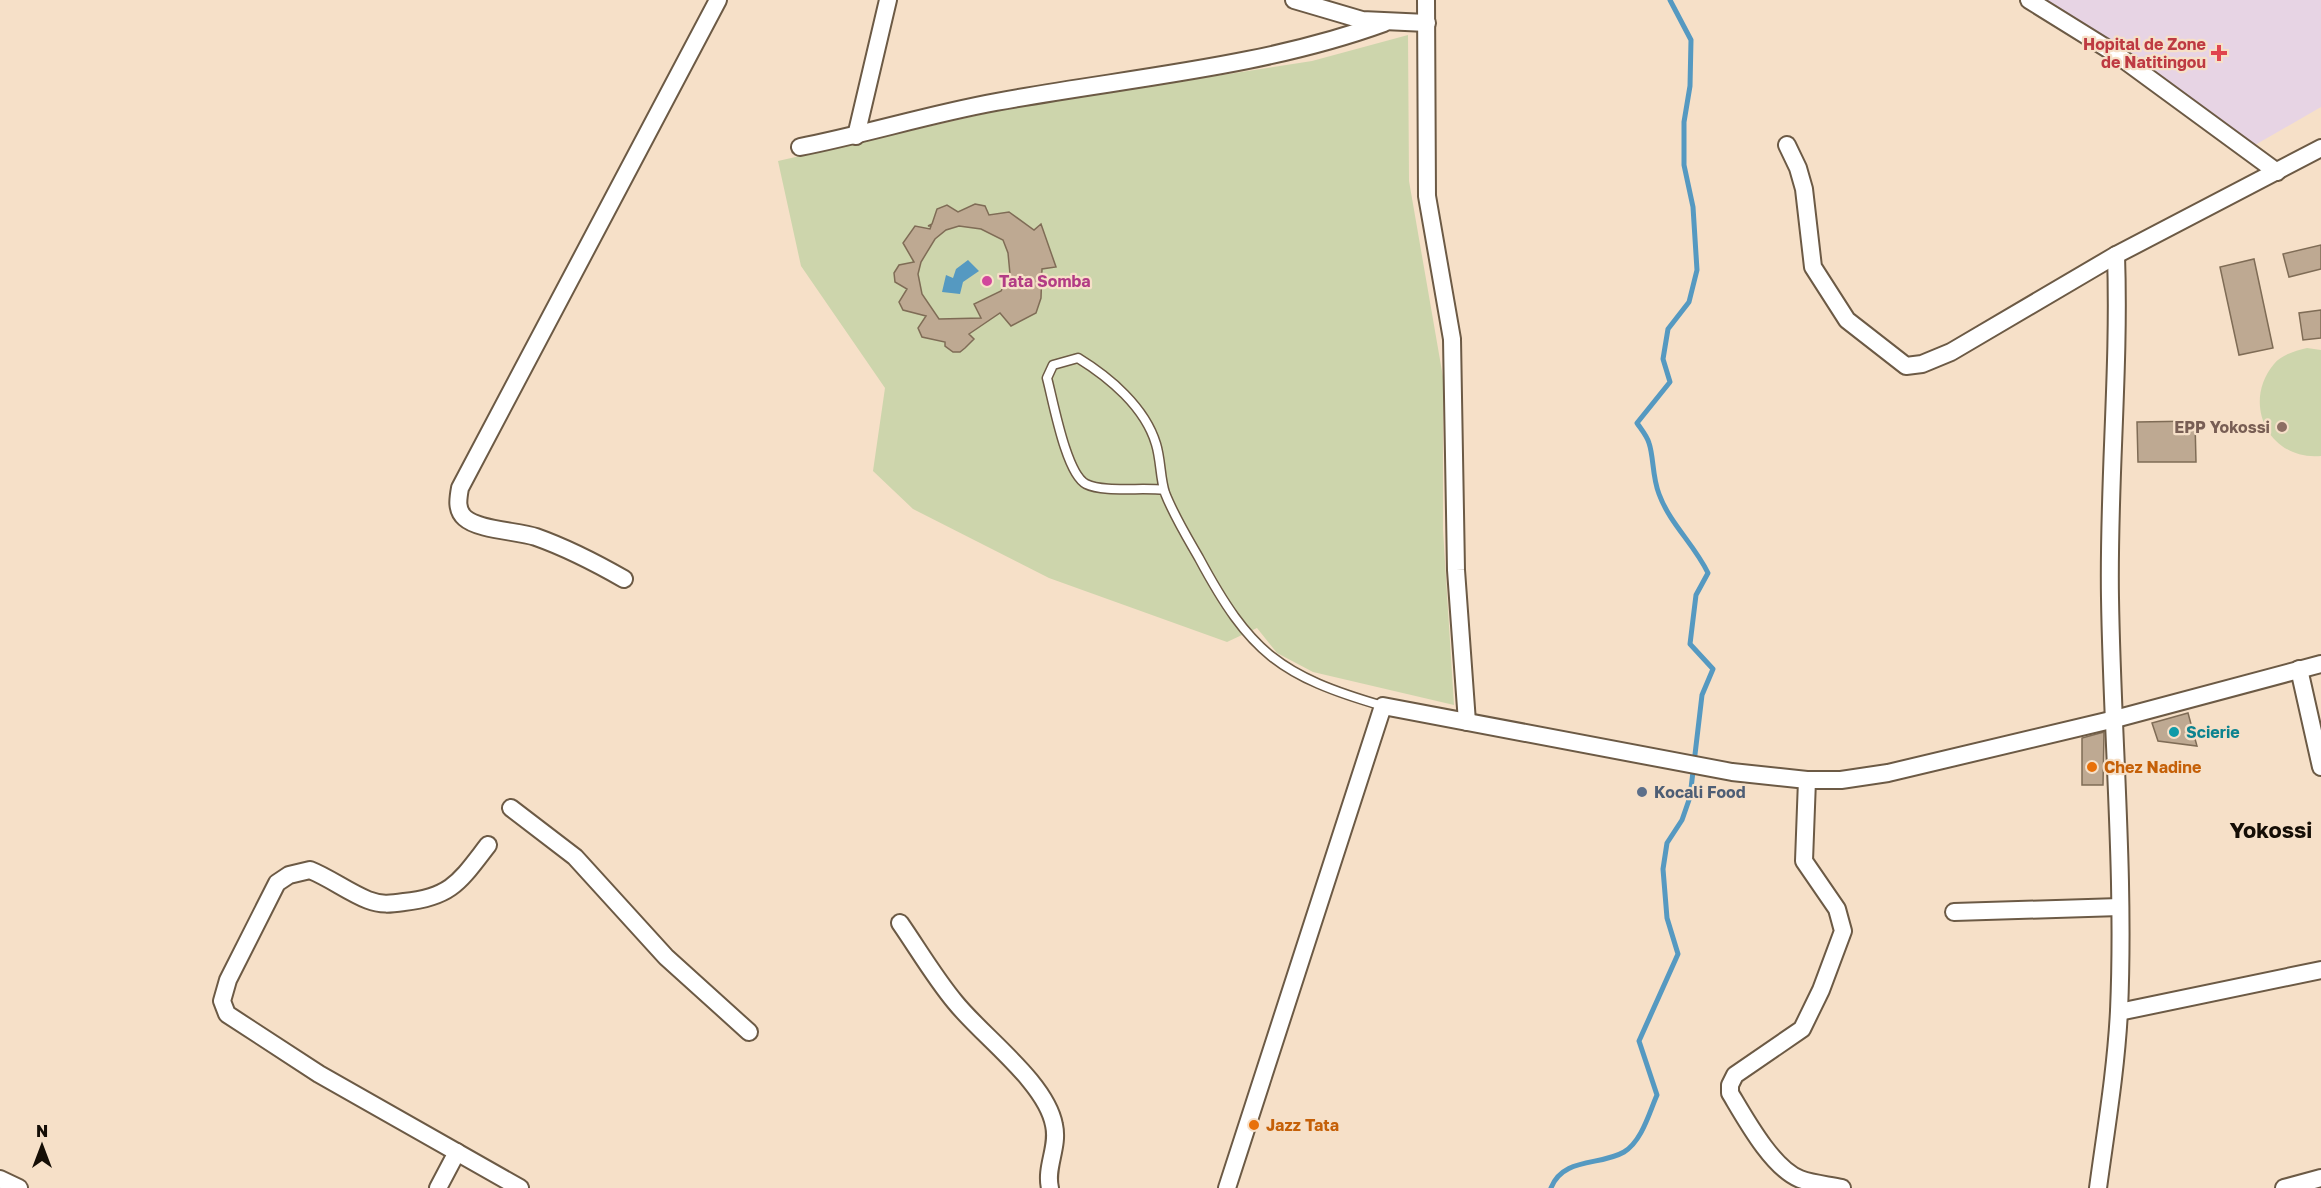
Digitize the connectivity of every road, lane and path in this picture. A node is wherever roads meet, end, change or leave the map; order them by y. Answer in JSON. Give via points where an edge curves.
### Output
{"nodes":[{"id":1,"x":718,"y":0,"type":"edge"},
{"id":2,"x":888,"y":0,"type":"edge"},
{"id":3,"x":1294,"y":0,"type":"edge"},
{"id":4,"x":1426,"y":0,"type":"edge"},
{"id":5,"x":2029,"y":0,"type":"edge"},
{"id":6,"x":1384,"y":23,"type":"junction"},
{"id":7,"x":1427,"y":23,"type":"junction"},
{"id":8,"x":856,"y":136,"type":"junction"},
{"id":9,"x":1787,"y":145,"type":"dead end"},
{"id":10,"x":800,"y":147,"type":"dead end"},
{"id":11,"x":2321,"y":148,"type":"edge"},
{"id":12,"x":2277,"y":172,"type":"junction"},
{"id":13,"x":2116,"y":255,"type":"junction"},
{"id":14,"x":1164,"y":490,"type":"junction"},
{"id":15,"x":624,"y":579,"type":"dead end"},
{"id":16,"x":2321,"y":664,"type":"edge"},
{"id":17,"x":2299,"y":669,"type":"junction"},
{"id":18,"x":1383,"y":706,"type":"junction"},
{"id":19,"x":2115,"y":719,"type":"junction"},
{"id":20,"x":1467,"y":722,"type":"junction"},
{"id":21,"x":2321,"y":767,"type":"edge"},
{"id":22,"x":1807,"y":780,"type":"junction"},
{"id":23,"x":511,"y":808,"type":"dead end"},
{"id":24,"x":488,"y":845,"type":"dead end"},
{"id":25,"x":2120,"y":907,"type":"junction"},
{"id":26,"x":1954,"y":912,"type":"dead end"},
{"id":27,"x":900,"y":923,"type":"dead end"},
{"id":28,"x":2321,"y":970,"type":"edge"},
{"id":29,"x":2119,"y":1012,"type":"junction"},
{"id":30,"x":750,"y":1032,"type":"dead end"},
{"id":31,"x":457,"y":1152,"type":"junction"},
{"id":32,"x":2321,"y":1178,"type":"edge"},
{"id":33,"x":0,"y":1179,"type":"edge"},
{"id":34,"x":19,"y":1188,"type":"edge"},
{"id":35,"x":438,"y":1188,"type":"edge"},
{"id":36,"x":520,"y":1188,"type":"edge"},
{"id":37,"x":1050,"y":1188,"type":"edge"},
{"id":38,"x":1227,"y":1188,"type":"edge"},
{"id":39,"x":1842,"y":1188,"type":"edge"},
{"id":40,"x":2098,"y":1188,"type":"edge"},
{"id":41,"x":2284,"y":1188,"type":"edge"}],
"edges":[{"from":1,"to":15,"type":"street","via":[[460,488],[458,504],[464,518],[536,537]]},
{"from":2,"to":8,"type":"street"},
{"from":3,"to":6,"type":"street"},
{"from":4,"to":7,"type":"street"},
{"from":5,"to":12,"type":"street","via":[[2116,54]]},
{"from":6,"to":7,"type":"street"},
{"from":6,"to":8,"type":"street","via":[[1316,45],[993,102]]},
{"from":7,"to":20,"type":"street","via":[[1427,196],[1452,339],[1456,570]]},
{"from":8,"to":10,"type":"street"},
{"from":9,"to":13,"type":"street","via":[[1804,189],[1813,267],[1847,320],[1906,366],[1951,352]]},
{"from":11,"to":12,"type":"street"},
{"from":12,"to":13,"type":"street"},
{"from":13,"to":19,"type":"street","via":[[2110,586]]},
{"from":14,"to":14,"type":"lane","via":[[1100,487],[1078,477],[1070,462],[1047,378],[1053,365],[1078,358],[1116,386],[1140,413],[1156,442]]},
{"from":14,"to":18,"type":"lane","via":[[1221,600],[1261,648],[1300,676]]},
{"from":16,"to":17,"type":"street"},
{"from":17,"to":19,"type":"street"},
{"from":17,"to":21,"type":"street"},
{"from":18,"to":20,"type":"street"},
{"from":18,"to":38,"type":"street"},
{"from":19,"to":22,"type":"street","via":[[1888,773]]},
{"from":19,"to":25,"type":"street"},
{"from":20,"to":22,"type":"street","via":[[1732,772]]},
{"from":22,"to":39,"type":"street","via":[[1804,861],[1837,909],[1843,931],[1802,1029],[1735,1075],[1730,1093],[1762,1146],[1790,1173]]},
{"from":23,"to":30,"type":"street","via":[[575,857],[666,957]]},
{"from":24,"to":31,"type":"street","via":[[446,893],[428,900],[382,905],[310,870],[289,875],[277,883],[228,980],[222,1001],[227,1014],[247,1028],[319,1074]]},
{"from":25,"to":26,"type":"street"},
{"from":25,"to":29,"type":"street"},
{"from":27,"to":37,"type":"street","via":[[954,1002],[1036,1087],[1049,1108],[1055,1126],[1047,1176]]},
{"from":28,"to":29,"type":"street"},
{"from":29,"to":40,"type":"street"},
{"from":31,"to":35,"type":"street"},
{"from":31,"to":36,"type":"street"},
{"from":32,"to":41,"type":"street"},
{"from":33,"to":34,"type":"street"}]}
